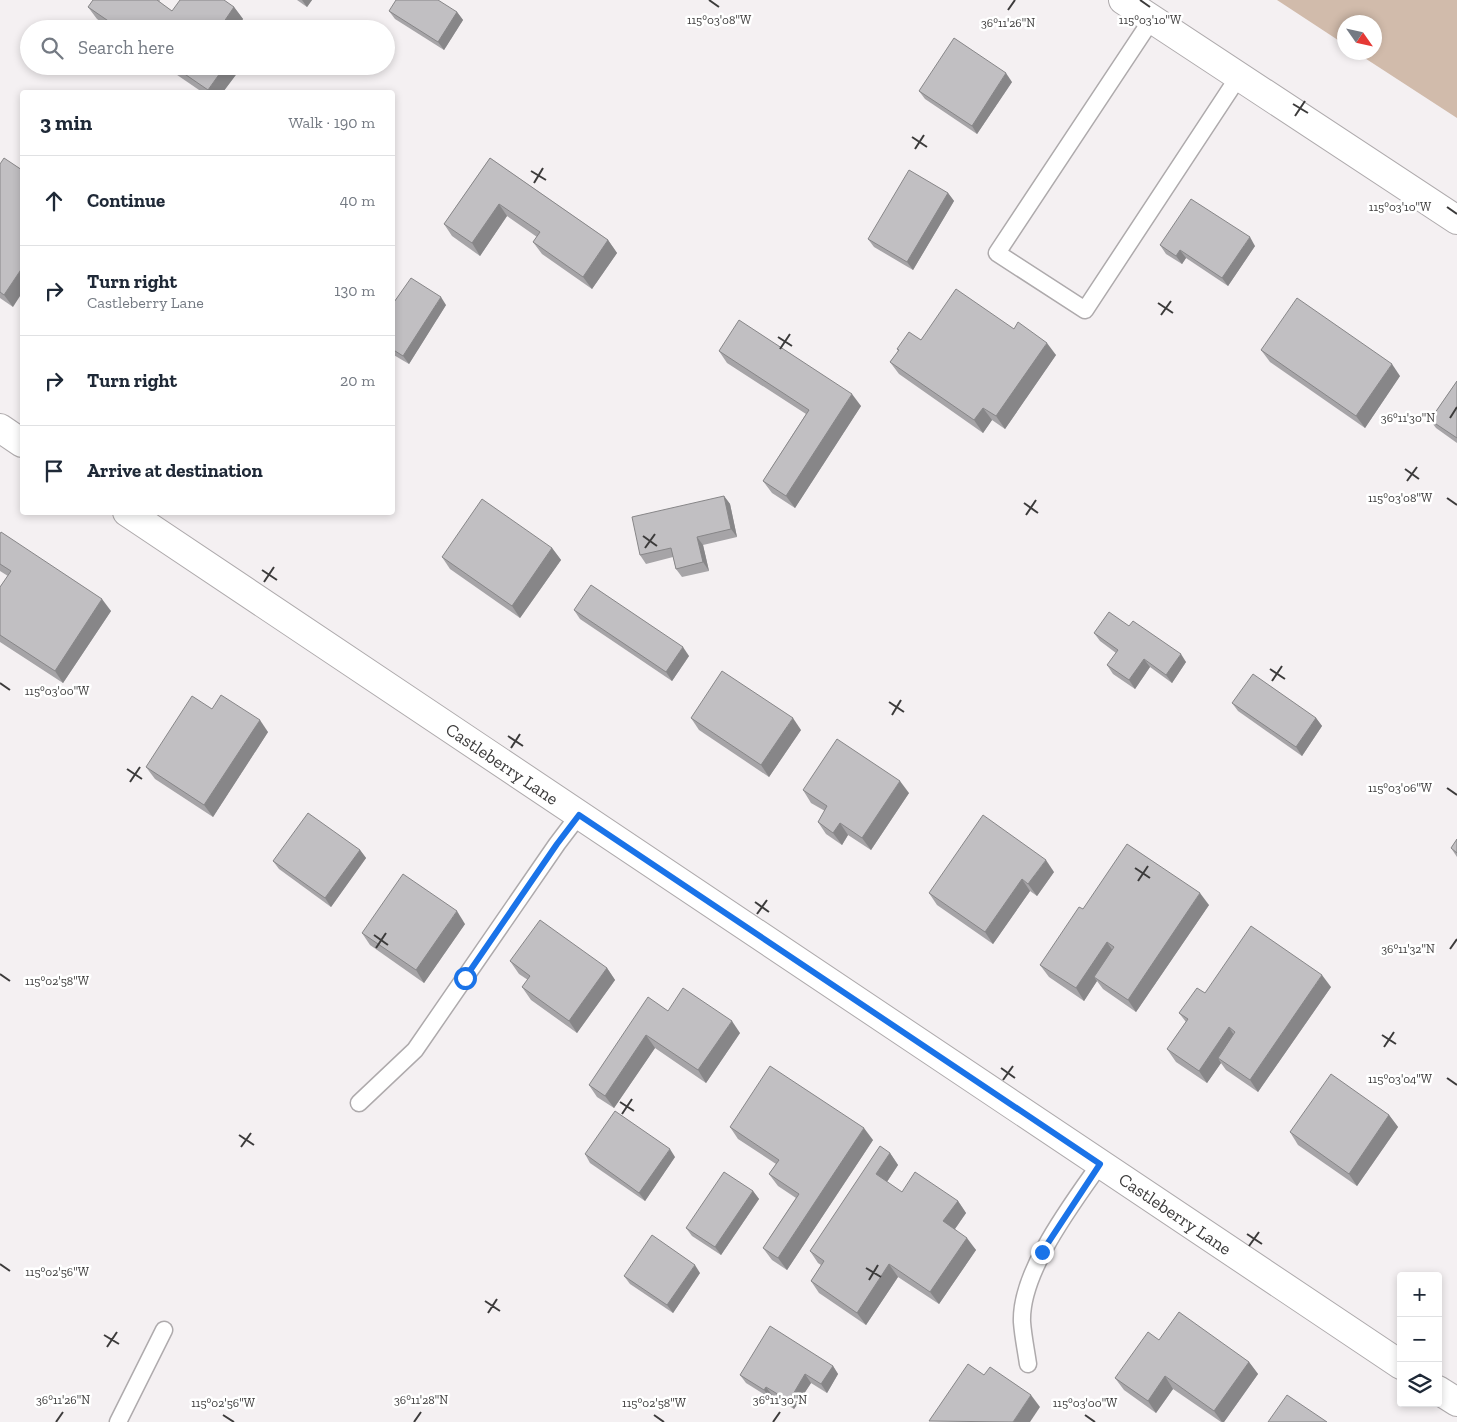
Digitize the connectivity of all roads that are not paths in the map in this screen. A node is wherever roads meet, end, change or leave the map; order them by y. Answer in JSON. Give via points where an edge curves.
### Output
{"nodes":[{"id":1,"x":1123,"y":0,"type":"edge"},
{"id":2,"x":1152,"y":19,"type":"junction"},
{"id":3,"x":1239,"y":76,"type":"junction"},
{"id":4,"x":1457,"y":220,"type":"edge"},
{"id":5,"x":0,"y":428,"type":"edge"},
{"id":6,"x":20,"y":442,"type":"edge"},
{"id":7,"x":131,"y":515,"type":"edge"},
{"id":8,"x":579,"y":815,"type":"junction"},
{"id":9,"x":359,"y":1103,"type":"dead end"},
{"id":10,"x":1100,"y":1164,"type":"junction"},
{"id":11,"x":164,"y":1330,"type":"dead end"},
{"id":12,"x":1397,"y":1362,"type":"edge"},
{"id":13,"x":1028,"y":1364,"type":"dead end"},
{"id":14,"x":1442,"y":1393,"type":"edge"},
{"id":15,"x":1457,"y":1402,"type":"edge"},
{"id":16,"x":118,"y":1422,"type":"edge"}],
"edges":[{"from":1,"to":2,"type":"street"},
{"from":2,"to":3,"type":"street"},
{"from":2,"to":3,"type":"lane","via":[[997,253],[1085,310]]},
{"from":3,"to":4,"type":"street"},
{"from":5,"to":6,"type":"street"},
{"from":7,"to":8,"type":"street","name":"Castleberry Lane"},
{"from":8,"to":9,"type":"lane","via":[[415,1050]]},
{"from":8,"to":10,"type":"street","name":"Castleberry Lane"},
{"from":10,"to":12,"type":"street","name":"Castleberry Lane"},
{"from":10,"to":13,"type":"lane","via":[[1042,1252],[1027,1290],[1022,1321]]},
{"from":11,"to":16,"type":"lane"},
{"from":14,"to":15,"type":"street"}]}
